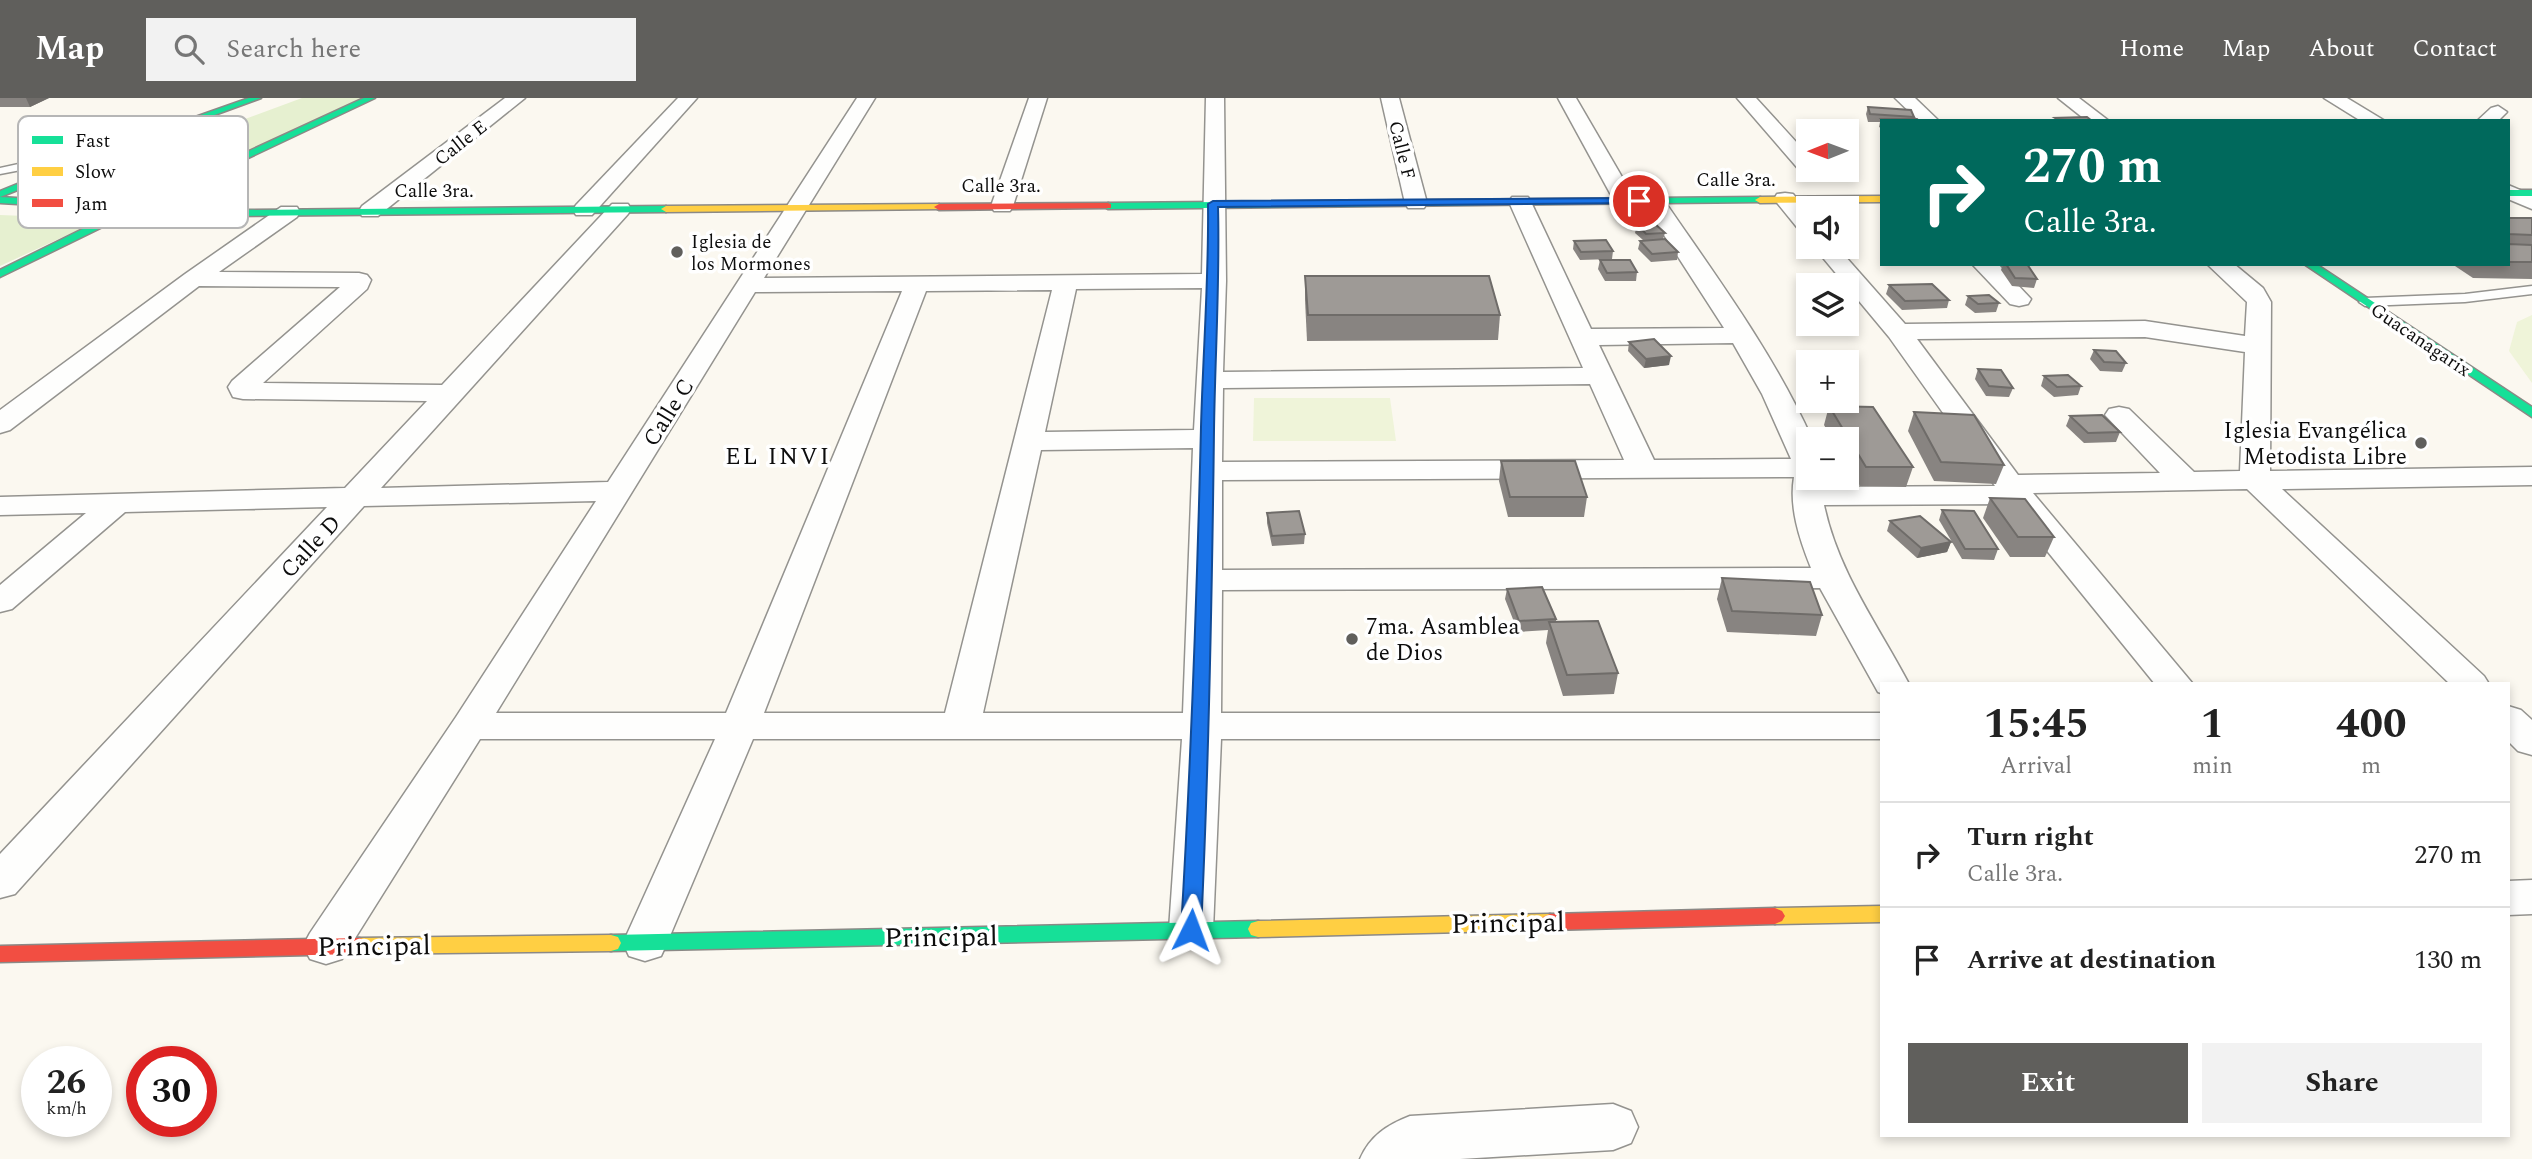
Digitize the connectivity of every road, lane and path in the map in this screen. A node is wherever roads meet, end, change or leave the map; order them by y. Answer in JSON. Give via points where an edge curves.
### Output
{"nodes":[{"id":1,"x":257,"y":98,"type":"edge"},
{"id":2,"x":371,"y":98,"type":"edge"},
{"id":3,"x":516,"y":98,"type":"edge"},
{"id":4,"x":688,"y":98,"type":"edge"},
{"id":5,"x":866,"y":98,"type":"edge"},
{"id":6,"x":1038,"y":98,"type":"edge"},
{"id":7,"x":1215,"y":98,"type":"edge"},
{"id":8,"x":1390,"y":98,"type":"edge"},
{"id":9,"x":1567,"y":98,"type":"edge"},
{"id":10,"x":1746,"y":98,"type":"edge"},
{"id":11,"x":1904,"y":98,"type":"edge"},
{"id":12,"x":2067,"y":98,"type":"edge"},
{"id":13,"x":2333,"y":98,"type":"edge"},
{"id":14,"x":206,"y":116,"type":"edge"},
{"id":15,"x":1928,"y":119,"type":"edge"},
{"id":16,"x":2097,"y":119,"type":"edge"},
{"id":17,"x":2372,"y":119,"type":"edge"},
{"id":18,"x":1796,"y":154,"type":"edge"},
{"id":19,"x":248,"y":155,"type":"edge"},
{"id":20,"x":18,"y":168,"type":"edge"},
{"id":21,"x":0,"y":172,"type":"edge"},
{"id":22,"x":1820,"y":182,"type":"edge"},
{"id":23,"x":18,"y":187,"type":"edge"},
{"id":24,"x":0,"y":194,"type":"edge"},
{"id":25,"x":1832,"y":196,"type":"edge"},
{"id":26,"x":1785,"y":199,"type":"junction"},
{"id":27,"x":1796,"y":199,"type":"edge"},
{"id":28,"x":1859,"y":199,"type":"edge"},
{"id":29,"x":1880,"y":199,"type":"edge"},
{"id":30,"x":0,"y":200,"type":"edge"},
{"id":31,"x":1625,"y":201,"type":"junction"},
{"id":32,"x":1653,"y":201,"type":"junction"},
{"id":33,"x":18,"y":202,"type":"edge"},
{"id":34,"x":1416,"y":202,"type":"junction"},
{"id":35,"x":1520,"y":202,"type":"junction"},
{"id":36,"x":1213,"y":204,"type":"junction"},
{"id":37,"x":0,"y":206,"type":"edge"},
{"id":38,"x":1002,"y":206,"type":"junction"},
{"id":39,"x":18,"y":207,"type":"edge"},
{"id":40,"x":798,"y":208,"type":"junction"},
{"id":41,"x":584,"y":209,"type":"junction"},
{"id":42,"x":620,"y":209,"type":"junction"},
{"id":43,"x":370,"y":211,"type":"junction"},
{"id":44,"x":248,"y":212,"type":"edge"},
{"id":45,"x":289,"y":212,"type":"junction"},
{"id":46,"x":1796,"y":212,"type":"edge"},
{"id":47,"x":93,"y":228,"type":"edge"},
{"id":48,"x":1835,"y":259,"type":"edge"},
{"id":49,"x":1986,"y":266,"type":"edge"},
{"id":50,"x":2221,"y":266,"type":"edge"},
{"id":51,"x":2312,"y":266,"type":"edge"},
{"id":52,"x":0,"y":274,"type":"edge"},
{"id":53,"x":193,"y":279,"type":"junction"},
{"id":54,"x":1066,"y":281,"type":"junction"},
{"id":55,"x":1214,"y":281,"type":"junction"},
{"id":56,"x":917,"y":283,"type":"junction"},
{"id":57,"x":749,"y":285,"type":"junction"},
{"id":58,"x":2532,"y":289,"type":"edge"},
{"id":59,"x":2019,"y":299,"type":"dead end"},
{"id":60,"x":2365,"y":302,"type":"junction"},
{"id":61,"x":1898,"y":332,"type":"junction"},
{"id":62,"x":1742,"y":335,"type":"junction"},
{"id":63,"x":1584,"y":337,"type":"junction"},
{"id":64,"x":2258,"y":346,"type":"junction"},
{"id":65,"x":1602,"y":376,"type":"junction"},
{"id":66,"x":1209,"y":380,"type":"junction"},
{"id":67,"x":450,"y":393,"type":"junction"},
{"id":68,"x":2532,"y":413,"type":"edge"},
{"id":69,"x":2119,"y":415,"type":"dead end"},
{"id":70,"x":0,"y":424,"type":"edge"},
{"id":71,"x":1796,"y":434,"type":"edge"},
{"id":72,"x":1028,"y":441,"type":"junction"},
{"id":73,"x":1207,"y":455,"type":"junction"},
{"id":74,"x":1642,"y":467,"type":"junction"},
{"id":75,"x":2532,"y":477,"type":"edge"},
{"id":76,"x":1796,"y":480,"type":"edge"},
{"id":77,"x":2255,"y":480,"type":"junction"},
{"id":78,"x":2186,"y":481,"type":"junction"},
{"id":79,"x":1859,"y":483,"type":"edge"},
{"id":80,"x":2014,"y":489,"type":"junction"},
{"id":81,"x":1809,"y":490,"type":"edge"},
{"id":82,"x":619,"y":491,"type":"junction"},
{"id":83,"x":355,"y":498,"type":"junction"},
{"id":84,"x":117,"y":503,"type":"junction"},
{"id":85,"x":0,"y":506,"type":"edge"},
{"id":86,"x":1831,"y":578,"type":"junction"},
{"id":87,"x":1205,"y":580,"type":"junction"},
{"id":88,"x":0,"y":602,"type":"edge"},
{"id":89,"x":1890,"y":682,"type":"edge"},
{"id":90,"x":2173,"y":682,"type":"edge"},
{"id":91,"x":2469,"y":682,"type":"edge"},
{"id":92,"x":2510,"y":721,"type":"edge"},
{"id":93,"x":961,"y":725,"type":"junction"},
{"id":94,"x":1202,"y":725,"type":"junction"},
{"id":95,"x":469,"y":726,"type":"junction"},
{"id":96,"x":740,"y":726,"type":"junction"},
{"id":97,"x":1880,"y":726,"type":"edge"},
{"id":98,"x":2532,"y":742,"type":"edge"},
{"id":99,"x":0,"y":882,"type":"edge"},
{"id":100,"x":2532,"y":897,"type":"edge"},
{"id":101,"x":2510,"y":898,"type":"edge"},
{"id":102,"x":1880,"y":914,"type":"edge"},
{"id":103,"x":1191,"y":930,"type":"junction"},
{"id":104,"x":645,"y":943,"type":"junction"},
{"id":105,"x":326,"y":946,"type":"junction"},
{"id":106,"x":0,"y":954,"type":"edge"},
{"id":107,"x":1614,"y":1127,"type":"dead end"},
{"id":108,"x":1386,"y":1159,"type":"edge"}],
"edges":[{"from":1,"to":14,"type":"main road"},
{"from":2,"to":19,"type":"main road"},
{"from":3,"to":43,"type":"street","name":"Calle E"},
{"from":4,"to":41,"type":"street"},
{"from":5,"to":40,"type":"street","name":"Calle C"},
{"from":6,"to":38,"type":"street"},
{"from":7,"to":36,"type":"street"},
{"from":8,"to":34,"type":"street","name":"Calle F"},
{"from":9,"to":31,"type":"street"},
{"from":10,"to":18,"type":"street"},
{"from":11,"to":15,"type":"street"},
{"from":12,"to":16,"type":"street"},
{"from":13,"to":17,"type":"street"},
{"from":20,"to":21,"type":"lane"},
{"from":22,"to":25,"type":"street"},
{"from":23,"to":24,"type":"main road"},
{"from":26,"to":27,"type":"main road","name":"Calle 3ra."},
{"from":26,"to":32,"type":"main road","name":"Calle 3ra."},
{"from":26,"to":46,"type":"street"},
{"from":28,"to":29,"type":"main road","name":"Calle 3ra."},
{"from":30,"to":33,"type":"main road"},
{"from":31,"to":32,"type":"main road","name":"Calle 3ra."},
{"from":31,"to":35,"type":"main road","name":"Calle 3ra."},
{"from":32,"to":62,"type":"street"},
{"from":34,"to":35,"type":"main road","name":"Calle 3ra."},
{"from":34,"to":36,"type":"main road","name":"Calle 3ra."},
{"from":35,"to":63,"type":"street"},
{"from":36,"to":38,"type":"main road","name":"Calle 3ra."},
{"from":36,"to":55,"type":"street"},
{"from":37,"to":39,"type":"main road"},
{"from":38,"to":40,"type":"main road","name":"Calle 3ra."},
{"from":40,"to":42,"type":"main road","name":"Calle 3ra."},
{"from":40,"to":57,"type":"street","name":"Calle C"},
{"from":41,"to":42,"type":"main road","name":"Calle 3ra."},
{"from":41,"to":43,"type":"main road","name":"Calle 3ra."},
{"from":42,"to":67,"type":"street","name":"Calle D"},
{"from":43,"to":45,"type":"main road","name":"Calle 3ra."},
{"from":44,"to":45,"type":"main road","name":"Calle 3ra."},
{"from":45,"to":53,"type":"street"},
{"from":47,"to":52,"type":"main road"},
{"from":48,"to":61,"type":"street"},
{"from":49,"to":59,"type":"street"},
{"from":50,"to":64,"type":"street","via":[[2255,293]]},
{"from":51,"to":60,"type":"main road","name":"Guacanagarix"},
{"from":53,"to":67,"type":"street","via":[[359,280],[243,391]]},
{"from":53,"to":70,"type":"street"},
{"from":54,"to":55,"type":"street"},
{"from":54,"to":56,"type":"street"},
{"from":54,"to":72,"type":"street"},
{"from":55,"to":66,"type":"street"},
{"from":56,"to":57,"type":"street"},
{"from":56,"to":96,"type":"street"},
{"from":57,"to":82,"type":"street","name":"Calle C"},
{"from":58,"to":60,"type":"lane","via":[[2465,298]]},
{"from":60,"to":68,"type":"main road","name":"Guacanagarix"},
{"from":61,"to":64,"type":"street","via":[[2145,329]]},
{"from":61,"to":80,"type":"street"},
{"from":62,"to":63,"type":"street"},
{"from":62,"to":71,"type":"street"},
{"from":63,"to":65,"type":"street"},
{"from":64,"to":77,"type":"street"},
{"from":65,"to":66,"type":"street"},
{"from":65,"to":74,"type":"street"},
{"from":66,"to":73,"type":"street"},
{"from":67,"to":83,"type":"street","name":"Calle D"},
{"from":69,"to":78,"type":"street"},
{"from":72,"to":73,"type":"street"},
{"from":72,"to":93,"type":"street"},
{"from":73,"to":74,"type":"street"},
{"from":73,"to":87,"type":"street"},
{"from":74,"to":76,"type":"street"},
{"from":75,"to":77,"type":"street"},
{"from":77,"to":78,"type":"street"},
{"from":77,"to":91,"type":"street"},
{"from":78,"to":80,"type":"street"},
{"from":79,"to":80,"type":"street"},
{"from":80,"to":90,"type":"street"},
{"from":81,"to":86,"type":"street"},
{"from":82,"to":83,"type":"street"},
{"from":82,"to":95,"type":"street","name":"Calle C"},
{"from":83,"to":84,"type":"street"},
{"from":83,"to":99,"type":"street","name":"Calle D"},
{"from":84,"to":85,"type":"street"},
{"from":84,"to":88,"type":"street"},
{"from":86,"to":87,"type":"street"},
{"from":86,"to":89,"type":"street"},
{"from":87,"to":94,"type":"street"},
{"from":92,"to":98,"type":"street"},
{"from":93,"to":94,"type":"street"},
{"from":93,"to":96,"type":"street"},
{"from":94,"to":97,"type":"street"},
{"from":94,"to":103,"type":"street"},
{"from":95,"to":96,"type":"street"},
{"from":95,"to":105,"type":"street","name":"Calle C"},
{"from":96,"to":104,"type":"street"},
{"from":100,"to":101,"type":"street"},
{"from":102,"to":103,"type":"main road","name":"Principal"},
{"from":103,"to":104,"type":"main road","name":"Principal"},
{"from":104,"to":105,"type":"main road","name":"Principal"},
{"from":105,"to":106,"type":"main road","name":"Principal"},
{"from":107,"to":108,"type":"street","via":[[1410,1139]]}]}
